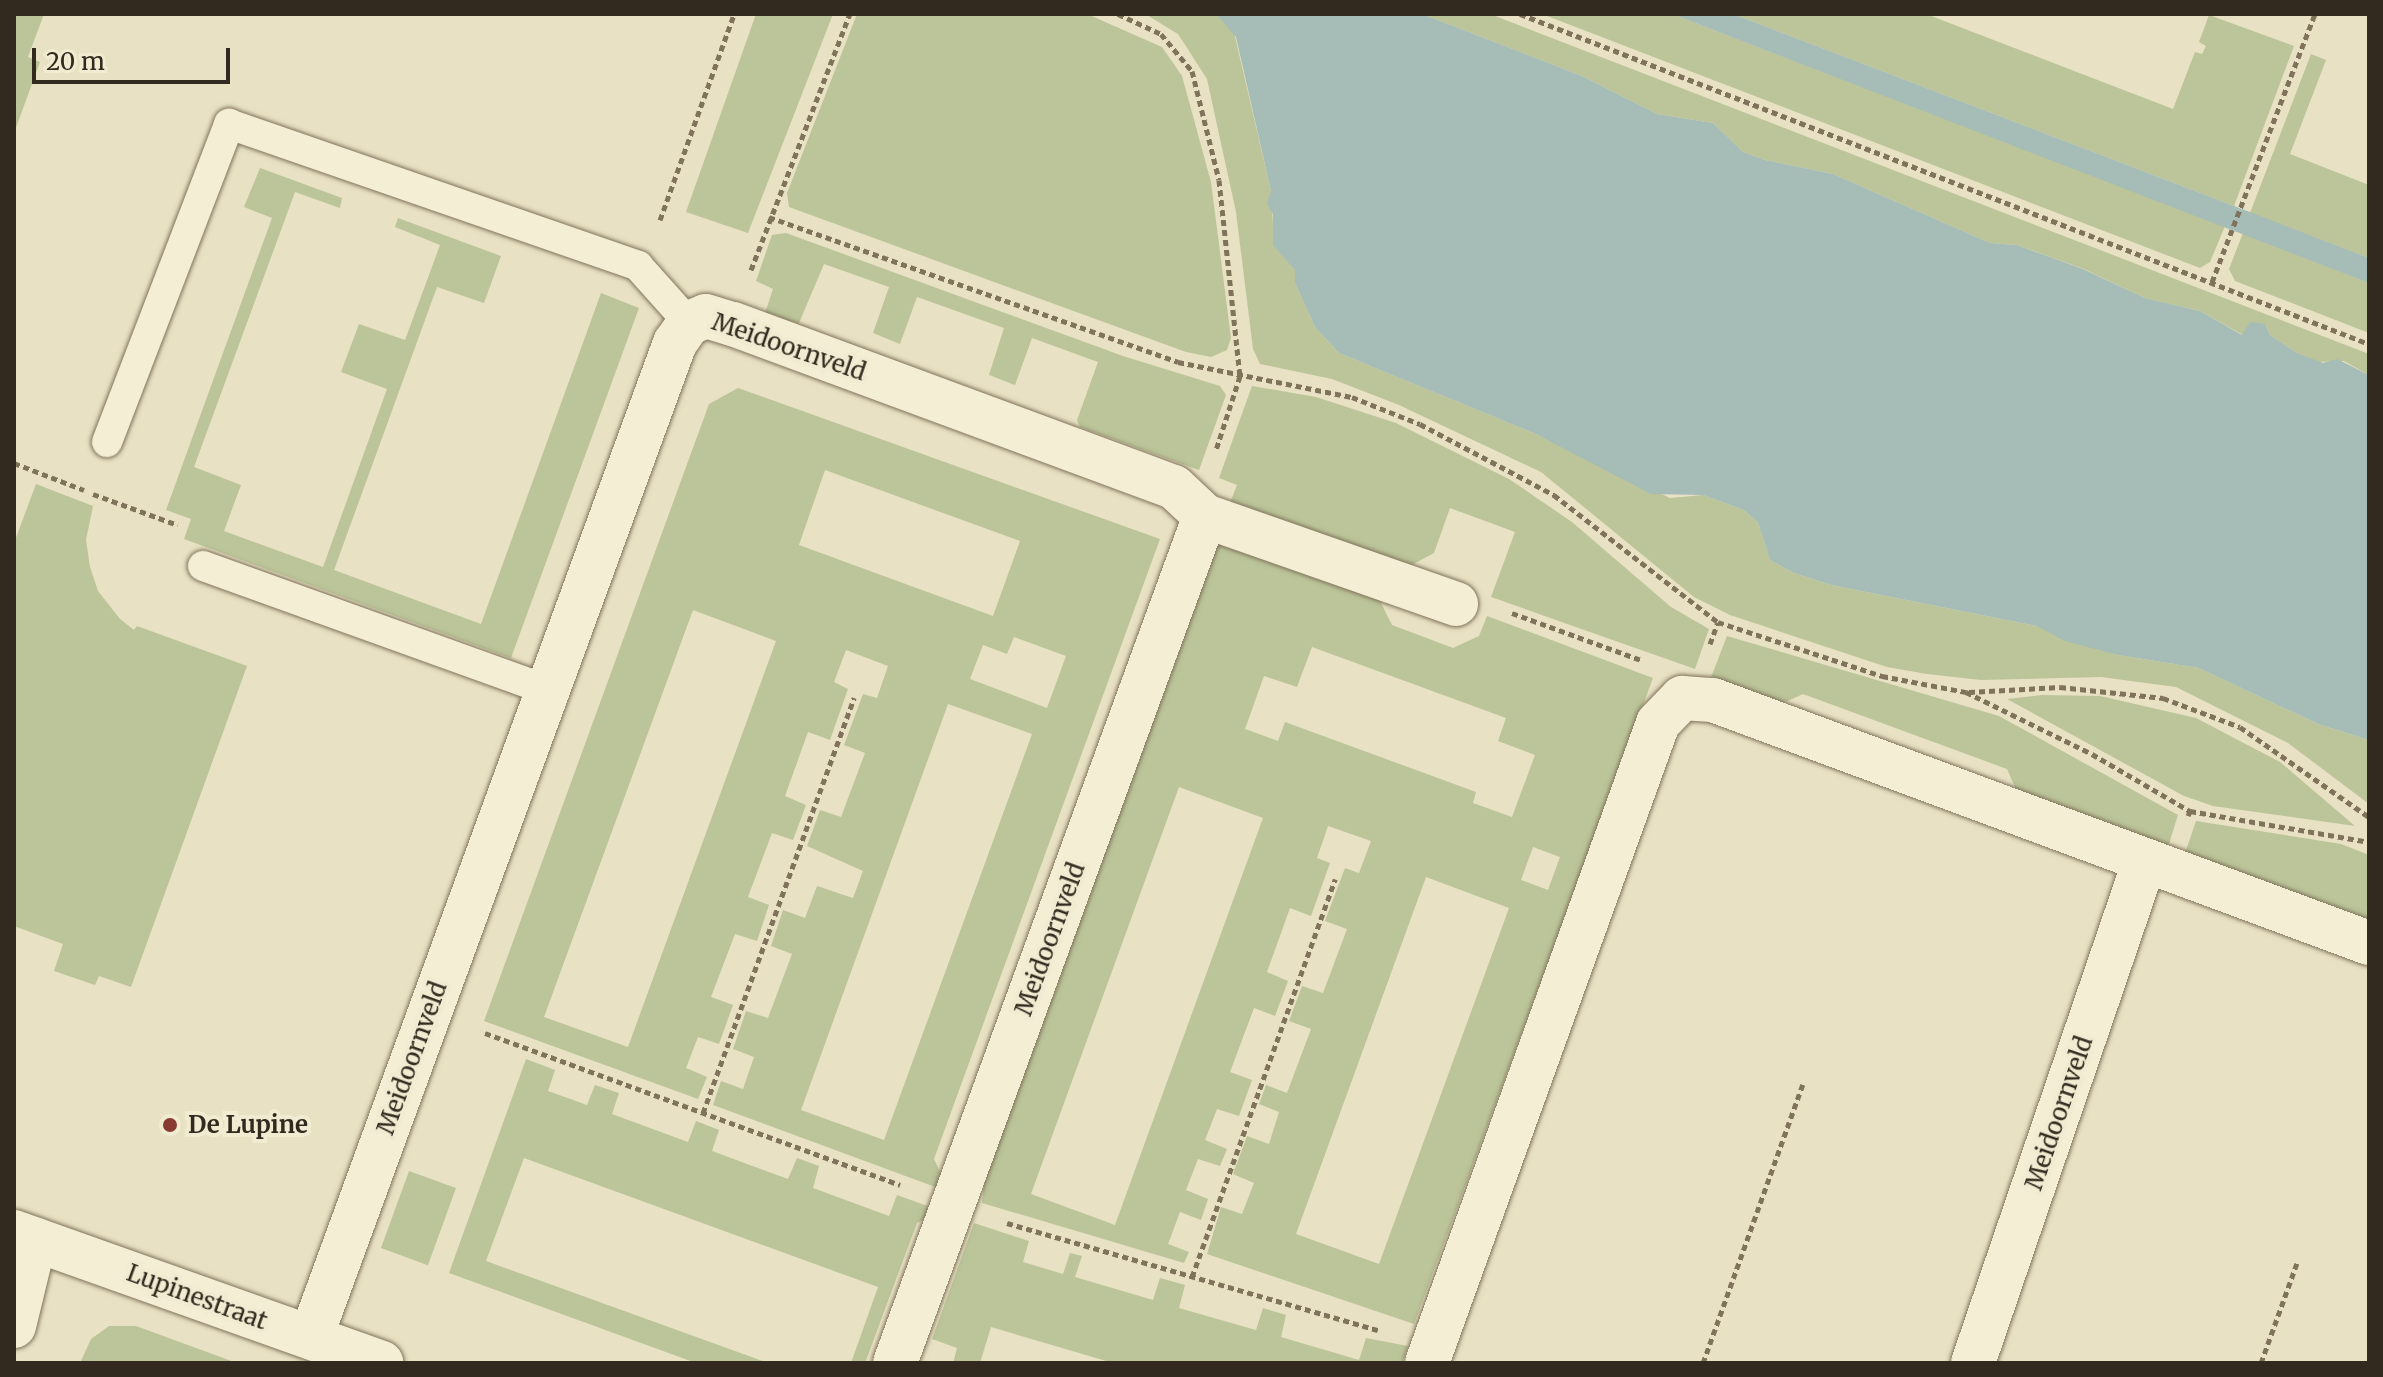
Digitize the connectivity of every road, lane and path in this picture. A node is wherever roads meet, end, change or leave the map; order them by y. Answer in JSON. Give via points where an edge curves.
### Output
{"nodes":[{"id":1,"x":734,"y":14,"type":"edge"},
{"id":2,"x":850,"y":14,"type":"edge"},
{"id":3,"x":1118,"y":14,"type":"edge"},
{"id":4,"x":1520,"y":14,"type":"edge"},
{"id":5,"x":2315,"y":14,"type":"edge"},
{"id":6,"x":769,"y":217,"type":"junction"},
{"id":7,"x":638,"y":266,"type":"junction"},
{"id":8,"x":2212,"y":282,"type":"junction"},
{"id":9,"x":689,"y":323,"type":"junction"},
{"id":10,"x":733,"y":324,"type":"junction"},
{"id":11,"x":2369,"y":344,"type":"edge"},
{"id":12,"x":1240,"y":376,"type":"junction"},
{"id":13,"x":107,"y":442,"type":"dead end"},
{"id":14,"x":14,"y":463,"type":"edge"},
{"id":15,"x":1200,"y":512,"type":"junction"},
{"id":16,"x":203,"y":566,"type":"joint"},
{"id":17,"x":1456,"y":604,"type":"joint"},
{"id":18,"x":548,"y":690,"type":"junction"},
{"id":19,"x":1966,"y":692,"type":"junction"},
{"id":20,"x":1691,"y":696,"type":"junction"},
{"id":21,"x":854,"y":698,"type":"dead end"},
{"id":22,"x":2190,"y":811,"type":"junction"},
{"id":23,"x":2369,"y":817,"type":"edge"},
{"id":24,"x":2368,"y":839,"type":"edge"},
{"id":25,"x":2144,"y":863,"type":"junction"},
{"id":26,"x":1335,"y":879,"type":"dead end"},
{"id":27,"x":2369,"y":943,"type":"edge"},
{"id":28,"x":1803,"y":1084,"type":"dead end"},
{"id":29,"x":703,"y":1113,"type":"dead end"},
{"id":30,"x":25,"y":1235,"type":"edge"},
{"id":31,"x":2297,"y":1263,"type":"dead end"},
{"id":32,"x":1192,"y":1277,"type":"dead end"},
{"id":33,"x":14,"y":1326,"type":"edge"},
{"id":34,"x":311,"y":1337,"type":"junction"},
{"id":35,"x":381,"y":1363,"type":"edge"},
{"id":36,"x":895,"y":1363,"type":"edge"},
{"id":37,"x":1427,"y":1363,"type":"edge"},
{"id":38,"x":1703,"y":1363,"type":"edge"},
{"id":39,"x":1973,"y":1363,"type":"edge"},
{"id":40,"x":2261,"y":1363,"type":"edge"}],
"edges":[{"from":1,"to":7,"type":"path","via":[[651,245]]},
{"from":2,"to":6,"type":"path"},
{"from":3,"to":12,"type":"path","via":[[1161,34],[1192,71],[1219,180]]},
{"from":4,"to":8,"type":"path"},
{"from":5,"to":8,"type":"path"},
{"from":6,"to":10,"type":"path"},
{"from":6,"to":12,"type":"path","via":[[1178,362]]},
{"from":7,"to":9,"type":"lane"},
{"from":7,"to":13,"type":"lane","via":[[229,124]]},
{"from":8,"to":11,"type":"path"},
{"from":9,"to":10,"type":"street","name":"Meidoornveld","via":[[706,316]]},
{"from":9,"to":18,"type":"street","name":"Meidoornveld","via":[[675,343]]},
{"from":10,"to":15,"type":"street","name":"Meidoornveld","via":[[1174,487]]},
{"from":12,"to":15,"type":"path"},
{"from":12,"to":19,"type":"path","via":[[1352,397],[1481,453],[1554,495],[1718,622],[1882,676]]},
{"from":14,"to":16,"type":"path","via":[[182,527],[171,554]]},
{"from":15,"to":17,"type":"street","name":"Meidoornveld"},
{"from":15,"to":36,"type":"street","name":"Meidoornveld"},
{"from":16,"to":18,"type":"lane"},
{"from":17,"to":20,"type":"path","via":[[1489,605],[1656,666]]},
{"from":18,"to":34,"type":"street","name":"Meidoornveld"},
{"from":19,"to":22,"type":"path","via":[[2029,719]]},
{"from":19,"to":23,"type":"path","via":[[2060,687],[2163,698],[2240,727]]},
{"from":20,"to":25,"type":"street"},
{"from":20,"to":37,"type":"street","via":[[1666,709],[1658,723]]},
{"from":21,"to":29,"type":"path"},
{"from":22,"to":24,"type":"path"},
{"from":22,"to":25,"type":"path","via":[[2175,849]]},
{"from":25,"to":27,"type":"street"},
{"from":25,"to":39,"type":"street","name":"Meidoornveld"},
{"from":26,"to":32,"type":"path"},
{"from":28,"to":38,"type":"path"},
{"from":30,"to":33,"type":"street"},
{"from":30,"to":34,"type":"street","name":"Lupinestraat"},
{"from":31,"to":40,"type":"path"},
{"from":34,"to":35,"type":"street","name":"Lupinestraat"}]}
